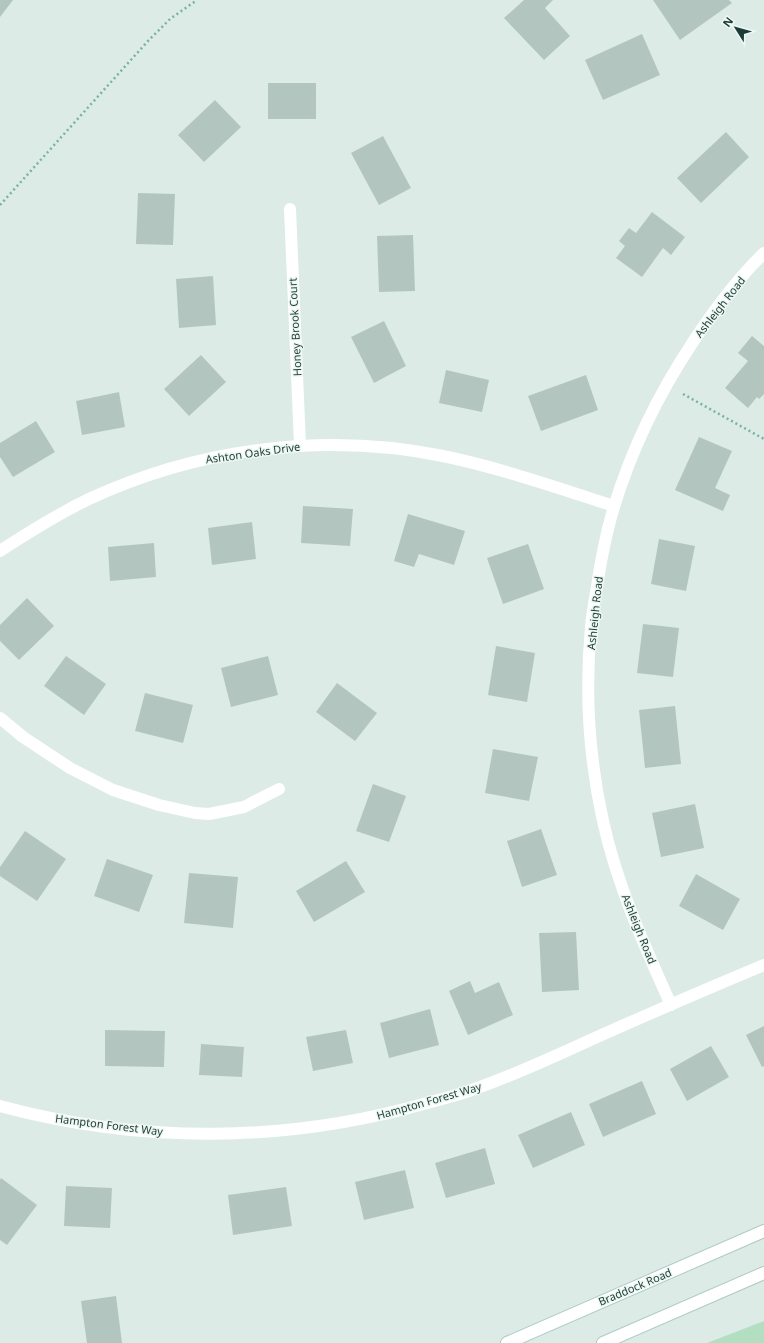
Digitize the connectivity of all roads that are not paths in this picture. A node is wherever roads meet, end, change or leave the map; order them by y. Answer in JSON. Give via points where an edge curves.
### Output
{"nodes":[{"id":1,"x":290,"y":209,"type":"dead end"},
{"id":2,"x":764,"y":253,"type":"edge"},
{"id":3,"x":300,"y":445,"type":"junction"},
{"id":4,"x":614,"y":506,"type":"junction"},
{"id":5,"x":0,"y":551,"type":"edge"},
{"id":6,"x":0,"y":718,"type":"edge"},
{"id":7,"x":279,"y":789,"type":"dead end"},
{"id":8,"x":764,"y":965,"type":"edge"},
{"id":9,"x":671,"y":1004,"type":"junction"},
{"id":10,"x":0,"y":1106,"type":"edge"},
{"id":11,"x":764,"y":1231,"type":"edge"},
{"id":12,"x":764,"y":1273,"type":"edge"},
{"id":13,"x":507,"y":1343,"type":"edge"},
{"id":14,"x":603,"y":1343,"type":"edge"}],
"edges":[{"from":1,"to":3,"type":"street","name":"Honey Brook Court"},
{"from":2,"to":4,"type":"street","name":"Ashleigh Road","via":[[713,312],[672,374],[635,449]]},
{"from":3,"to":4,"type":"street","name":"Ashton Oaks Drive","via":[[358,445],[443,456],[489,467]]},
{"from":3,"to":5,"type":"street","name":"Ashton Oaks Drive","via":[[254,450],[196,461],[138,479],[89,499],[39,525]]},
{"from":4,"to":9,"type":"street","name":"Ashleigh Road","via":[[600,564],[591,627],[588,694],[592,758],[603,822],[619,880],[642,942]]},
{"from":6,"to":7,"type":"street","via":[[23,737],[70,768],[113,790],[159,805],[209,814],[244,807]]},
{"from":8,"to":9,"type":"street","name":"Hampton Forest Way"},
{"from":9,"to":10,"type":"street","name":"Hampton Forest Way","via":[[468,1092],[388,1114],[306,1128],[219,1134],[166,1133],[80,1124]]},
{"from":11,"to":13,"type":"street","name":"Braddock Road"},
{"from":12,"to":14,"type":"street"}]}
